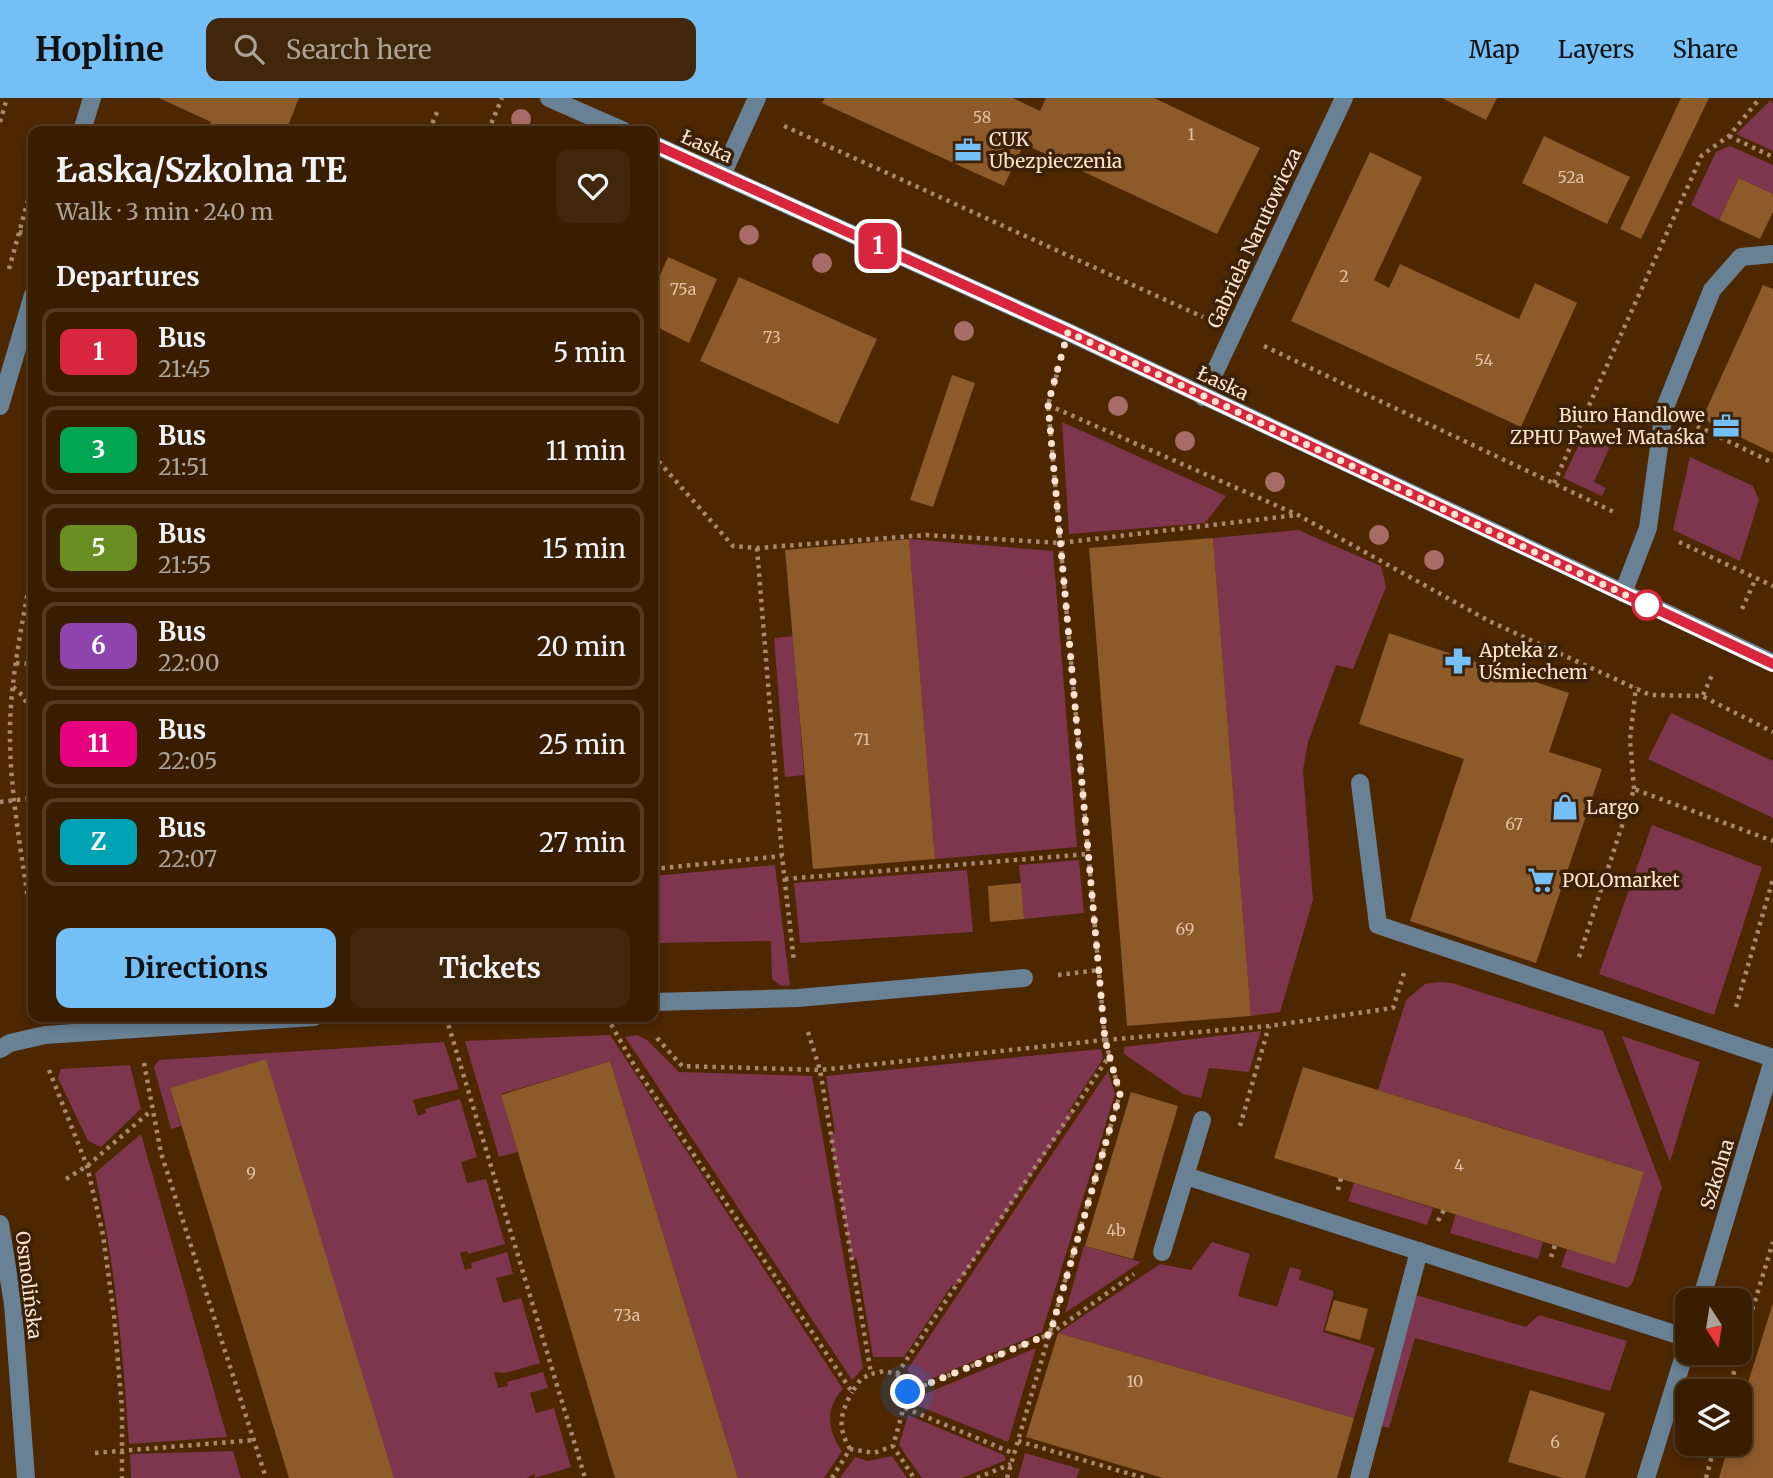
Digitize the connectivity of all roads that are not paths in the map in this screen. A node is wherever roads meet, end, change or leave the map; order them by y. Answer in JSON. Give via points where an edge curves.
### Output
{"nodes":[{"id":1,"x":92,"y":98,"type":"edge"},
{"id":2,"x":549,"y":98,"type":"edge"},
{"id":3,"x":757,"y":98,"type":"edge"},
{"id":4,"x":1344,"y":98,"type":"edge"},
{"id":5,"x":84,"y":126,"type":"edge"},
{"id":6,"x":613,"y":126,"type":"edge"},
{"id":7,"x":658,"y":146,"type":"edge"},
{"id":8,"x":722,"y":175,"type":"junction"},
{"id":9,"x":1773,"y":254,"type":"edge"},
{"id":10,"x":28,"y":307,"type":"edge"},
{"id":11,"x":8,"y":354,"type":"edge"},
{"id":12,"x":1203,"y":397,"type":"junction"},
{"id":13,"x":0,"y":406,"type":"edge"},
{"id":14,"x":1623,"y":593,"type":"junction"},
{"id":15,"x":1773,"y":663,"type":"edge"},
{"id":16,"x":1360,"y":783,"type":"dead end"},
{"id":17,"x":1024,"y":978,"type":"dead end"},
{"id":18,"x":658,"y":1002,"type":"edge"},
{"id":19,"x":243,"y":1022,"type":"edge"},
{"id":20,"x":0,"y":1049,"type":"edge"},
{"id":21,"x":1773,"y":1059,"type":"edge"},
{"id":22,"x":1202,"y":1120,"type":"dead end"},
{"id":23,"x":1186,"y":1176,"type":"junction"},
{"id":24,"x":0,"y":1224,"type":"edge"},
{"id":25,"x":1419,"y":1251,"type":"junction"},
{"id":26,"x":1162,"y":1252,"type":"road end"},
{"id":27,"x":1705,"y":1288,"type":"edge"},
{"id":28,"x":1675,"y":1334,"type":"edge"},
{"id":29,"x":1681,"y":1365,"type":"edge"},
{"id":30,"x":26,"y":1478,"type":"edge"},
{"id":31,"x":1359,"y":1478,"type":"edge"},
{"id":32,"x":1646,"y":1478,"type":"edge"}],
"edges":[{"from":1,"to":5,"type":"street"},
{"from":2,"to":6,"type":"street"},
{"from":3,"to":8,"type":"street"},
{"from":4,"to":12,"type":"street","name":"Gabriela Narutowicza"},
{"from":7,"to":8,"type":"street","name":"Łaska"},
{"from":8,"to":12,"type":"street","name":"Łaska"},
{"from":9,"to":14,"type":"street","via":[[1741,257],[1712,289],[1664,410],[1648,528]]},
{"from":10,"to":11,"type":"street"},
{"from":11,"to":13,"type":"street"},
{"from":12,"to":14,"type":"street","name":"Łaska"},
{"from":14,"to":15,"type":"street","name":"Łaska"},
{"from":16,"to":21,"type":"street","via":[[1378,925]]},
{"from":17,"to":18,"type":"street","via":[[798,998]]},
{"from":19,"to":20,"type":"street","via":[[45,1035],[10,1042]]},
{"from":21,"to":27,"type":"street","name":"Szkolna"},
{"from":22,"to":23,"type":"street"},
{"from":23,"to":25,"type":"street"},
{"from":23,"to":26,"type":"street"},
{"from":24,"to":30,"type":"street","name":"Osmolińska","via":[[13,1304]]},
{"from":25,"to":28,"type":"street"},
{"from":25,"to":31,"type":"street"},
{"from":29,"to":32,"type":"street"}]}
